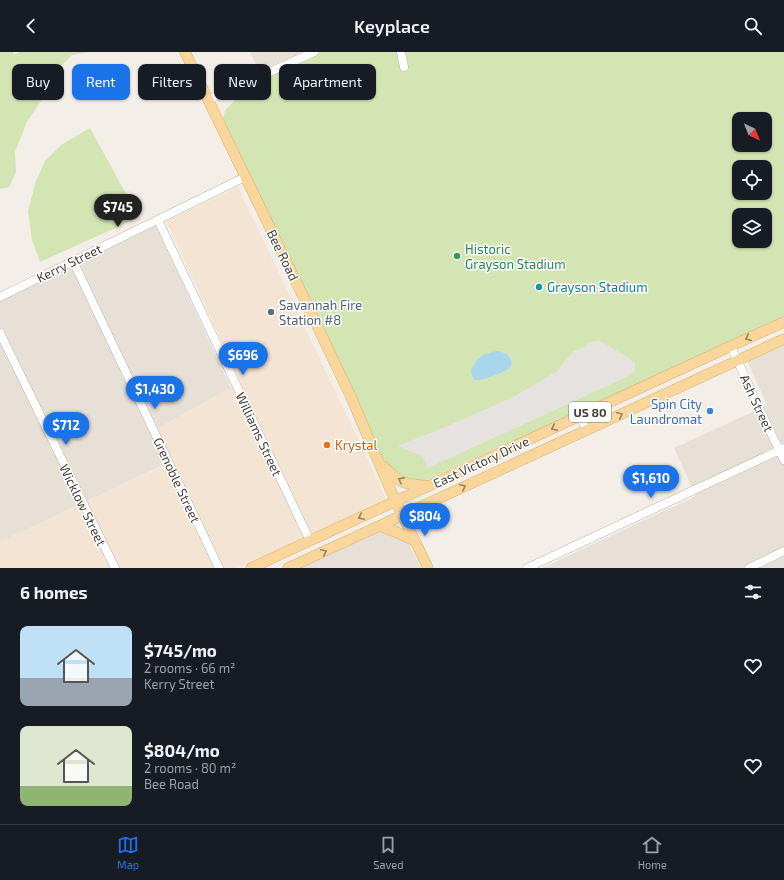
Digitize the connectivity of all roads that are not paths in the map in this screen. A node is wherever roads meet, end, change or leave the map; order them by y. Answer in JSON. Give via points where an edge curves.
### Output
{"nodes":[{"id":1,"x":185,"y":52,"type":"edge"},
{"id":2,"x":314,"y":52,"type":"edge"},
{"id":3,"x":402,"y":52,"type":"edge"},
{"id":4,"x":404,"y":67,"type":"dead end"},
{"id":5,"x":208,"y":100,"type":"junction"},
{"id":6,"x":245,"y":177,"type":"junction"},
{"id":7,"x":158,"y":220,"type":"junction"},
{"id":8,"x":73,"y":261,"type":"junction"},
{"id":9,"x":0,"y":296,"type":"edge"},
{"id":10,"x":784,"y":322,"type":"edge"},
{"id":11,"x":0,"y":333,"type":"edge"},
{"id":12,"x":784,"y":339,"type":"edge"},
{"id":13,"x":731,"y":346,"type":"junction"},
{"id":14,"x":737,"y":361,"type":"junction"},
{"id":15,"x":580,"y":416,"type":"junction"},
{"id":16,"x":586,"y":430,"type":"junction"},
{"id":17,"x":782,"y":449,"type":"edge"},
{"id":18,"x":784,"y":460,"type":"edge"},
{"id":19,"x":379,"y":462,"type":"junction"},
{"id":20,"x":428,"y":486,"type":"junction"},
{"id":21,"x":396,"y":501,"type":"junction"},
{"id":22,"x":402,"y":515,"type":"junction"},
{"id":23,"x":380,"y":526,"type":"junction"},
{"id":24,"x":310,"y":540,"type":"junction"},
{"id":25,"x":415,"y":541,"type":"junction"},
{"id":26,"x":784,"y":551,"type":"edge"},
{"id":27,"x":293,"y":567,"type":"edge"},
{"id":28,"x":115,"y":568,"type":"edge"},
{"id":29,"x":219,"y":568,"type":"edge"},
{"id":30,"x":251,"y":568,"type":"edge"},
{"id":31,"x":428,"y":568,"type":"edge"},
{"id":32,"x":527,"y":568,"type":"edge"},
{"id":33,"x":749,"y":568,"type":"edge"}],
"edges":[{"from":1,"to":5,"type":"main road","name":"Bee Road"},
{"from":2,"to":5,"type":"street"},
{"from":3,"to":4,"type":"street"},
{"from":5,"to":6,"type":"main road","name":"Bee Road"},
{"from":6,"to":7,"type":"street","name":"Kerry Street"},
{"from":6,"to":19,"type":"main road","name":"Bee Road","via":[[351,397]]},
{"from":7,"to":8,"type":"street","name":"Kerry Street"},
{"from":7,"to":24,"type":"street","name":"Williams Street"},
{"from":8,"to":9,"type":"street","name":"Kerry Street"},
{"from":8,"to":29,"type":"street","name":"Grenoble Street"},
{"from":10,"to":13,"type":"main road","name":"East Victory Drive","number":"US 80","one_way":true},
{"from":11,"to":28,"type":"street","name":"Wicklow Street"},
{"from":12,"to":14,"type":"main road","name":"East Victory Drive","number":"US 80"},
{"from":13,"to":14,"type":"street","name":"Ash Street"},
{"from":13,"to":15,"type":"main road","name":"East Victory Drive","number":"US 80"},
{"from":16,"to":14,"type":"main road","name":"East Victory Drive","number":"US 80","one_way":true},
{"from":14,"to":17,"type":"street","name":"Ash Street"},
{"from":15,"to":16,"type":"street"},
{"from":15,"to":20,"type":"main road","name":"East Victory Drive","number":"US 80","one_way":true},
{"from":22,"to":16,"type":"main road","name":"East Victory Drive","number":"US 80","one_way":true},
{"from":17,"to":18,"type":"street","name":"Ash Street"},
{"from":17,"to":32,"type":"street"},
{"from":20,"to":19,"type":"main road","one_way":true,"via":[[402,482]]},
{"from":19,"to":21,"type":"main road","name":"Bee Road"},
{"from":20,"to":21,"type":"main road","name":"East Victory Drive","number":"US 80"},
{"from":21,"to":22,"type":"main road","name":"Bee Road"},
{"from":21,"to":24,"type":"main road","name":"East Victory Drive","number":"US 80","one_way":true},
{"from":22,"to":23,"type":"main road","name":"East Victory Drive","number":"US 80"},
{"from":22,"to":25,"type":"main road","name":"Bee Road"},
{"from":23,"to":25,"type":"main road"},
{"from":27,"to":23,"type":"main road","name":"East Victory Drive","number":"US 80","one_way":true},
{"from":24,"to":30,"type":"main road","name":"East Victory Drive","number":"US 80"},
{"from":25,"to":31,"type":"main road","name":"Bee Road"},
{"from":26,"to":33,"type":"street"}]}
